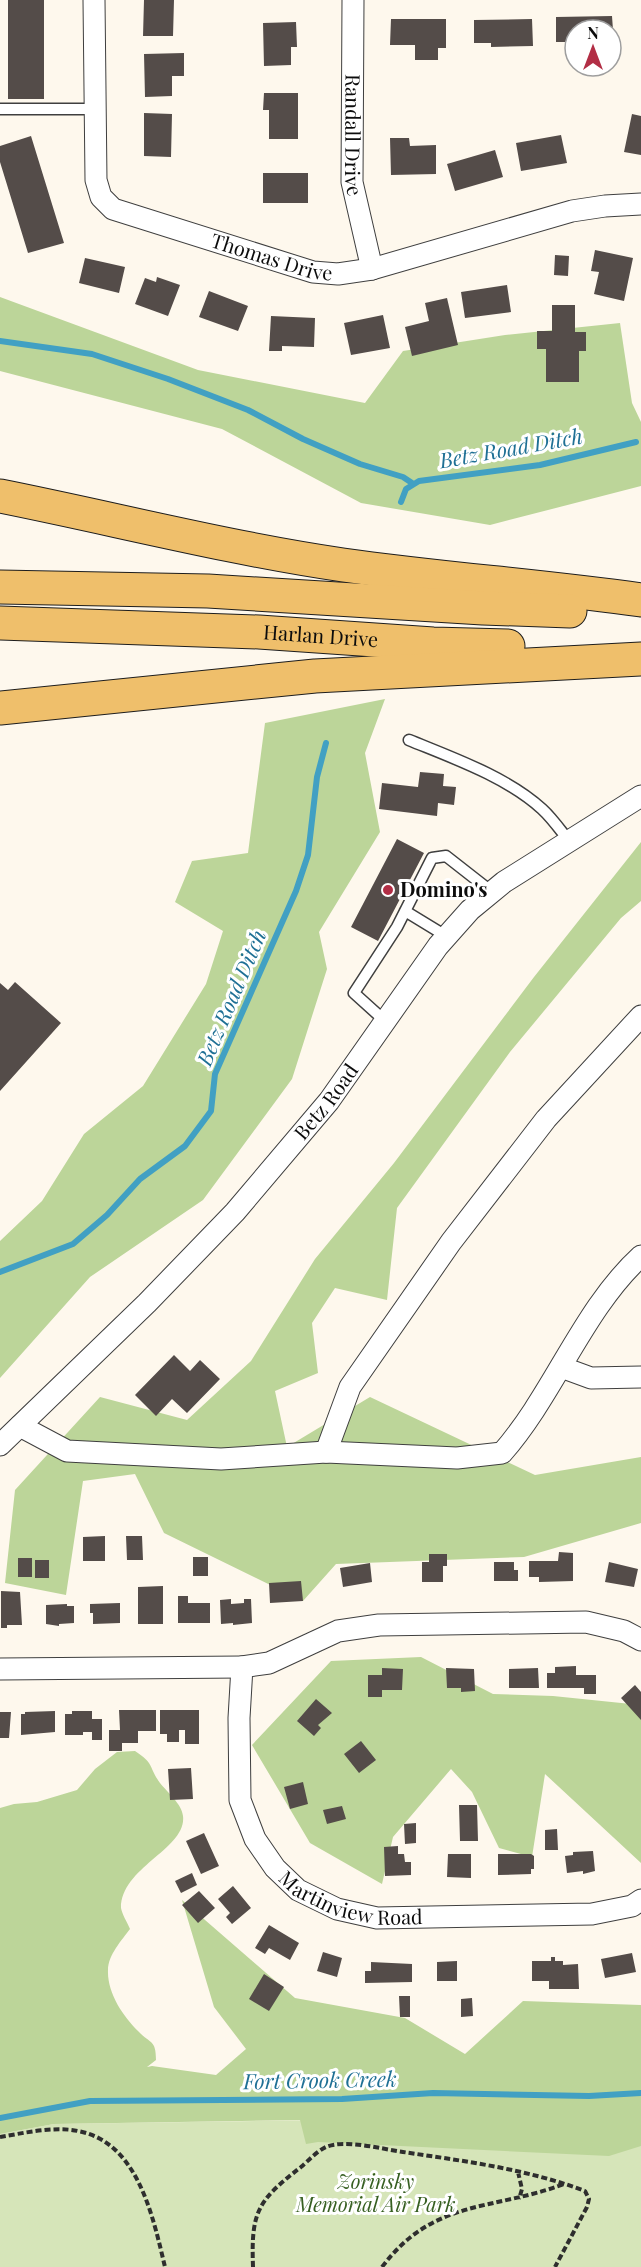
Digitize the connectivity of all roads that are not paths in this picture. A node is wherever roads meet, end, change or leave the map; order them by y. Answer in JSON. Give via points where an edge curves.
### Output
{"nodes":[{"id":1,"x":94,"y":0,"type":"edge"},
{"id":2,"x":353,"y":0,"type":"edge"},
{"id":3,"x":0,"y":109,"type":"edge"},
{"id":4,"x":95,"y":109,"type":"junction"},
{"id":5,"x":641,"y":204,"type":"edge"},
{"id":6,"x":372,"y":269,"type":"junction"},
{"id":7,"x":0,"y":496,"type":"edge"},
{"id":8,"x":0,"y":587,"type":"edge"},
{"id":9,"x":641,"y":600,"type":"edge"},
{"id":10,"x":641,"y":613,"type":"edge"},
{"id":11,"x":0,"y":623,"type":"edge"},
{"id":12,"x":641,"y":650,"type":"edge"},
{"id":13,"x":641,"y":659,"type":"edge"},
{"id":14,"x":0,"y":708,"type":"edge"},
{"id":15,"x":409,"y":740,"type":"dead end"},
{"id":16,"x":641,"y":796,"type":"edge"},
{"id":17,"x":569,"y":841,"type":"junction"},
{"id":18,"x":492,"y":892,"type":"junction"},
{"id":19,"x":405,"y":911,"type":"junction"},
{"id":20,"x":446,"y":936,"type":"junction"},
{"id":21,"x":641,"y":1016,"type":"edge"},
{"id":22,"x":386,"y":1021,"type":"junction"},
{"id":23,"x":641,"y":1256,"type":"edge"},
{"id":24,"x":561,"y":1367,"type":"junction"},
{"id":25,"x":641,"y":1377,"type":"edge"},
{"id":26,"x":20,"y":1426,"type":"junction"},
{"id":27,"x":0,"y":1445,"type":"edge"},
{"id":28,"x":326,"y":1452,"type":"junction"},
{"id":29,"x":641,"y":1640,"type":"edge"},
{"id":30,"x":242,"y":1667,"type":"junction"},
{"id":31,"x":0,"y":1669,"type":"edge"},
{"id":32,"x":641,"y":1900,"type":"edge"}],
"edges":[{"from":1,"to":4,"type":"street","name":"Thomas Drive"},
{"from":2,"to":6,"type":"street","name":"Randall Drive","via":[[352,182]]},
{"from":3,"to":4,"type":"lane"},
{"from":4,"to":6,"type":"street","name":"Thomas Drive","via":[[96,180],[101,197],[113,209],[313,272],[338,274]]},
{"from":5,"to":6,"type":"street","name":"Thomas Drive","via":[[572,211]]},
{"from":7,"to":9,"type":"main road","via":[[224,545],[343,565]]},
{"from":8,"to":10,"type":"main road","name":"Harlan Drive","via":[[208,591],[483,608]]},
{"from":11,"to":12,"type":"main road","name":"Harlan Drive"},
{"from":13,"to":14,"type":"main road","via":[[315,675]]},
{"from":15,"to":17,"type":"lane","via":[[516,790],[543,809]]},
{"from":16,"to":17,"type":"street","name":"Betz Road"},
{"from":17,"to":18,"type":"street","name":"Betz Road"},
{"from":18,"to":19,"type":"lane","via":[[446,856],[432,858]]},
{"from":18,"to":20,"type":"street","name":"Betz Road"},
{"from":19,"to":20,"type":"lane"},
{"from":19,"to":22,"type":"lane","via":[[354,993]]},
{"from":20,"to":22,"type":"street","name":"Betz Road"},
{"from":21,"to":28,"type":"street","via":[[546,1119],[451,1242],[350,1387]]},
{"from":22,"to":26,"type":"street","name":"Betz Road","via":[[329,1101],[235,1212]]},
{"from":23,"to":24,"type":"street","via":[[623,1273]]},
{"from":24,"to":25,"type":"street","via":[[591,1378]]},
{"from":24,"to":28,"type":"street","via":[[520,1433],[502,1453],[457,1458]]},
{"from":26,"to":27,"type":"street","name":"Betz Road"},
{"from":26,"to":28,"type":"street","via":[[67,1451],[221,1459]]},
{"from":29,"to":30,"type":"street","via":[[624,1631],[586,1622],[379,1625],[339,1631],[269,1663]]},
{"from":30,"to":31,"type":"street"},
{"from":30,"to":32,"type":"street","name":"Martinview Road","via":[[240,1800],[255,1839],[275,1868],[298,1890],[337,1909],[377,1918],[592,1914]]}]}
